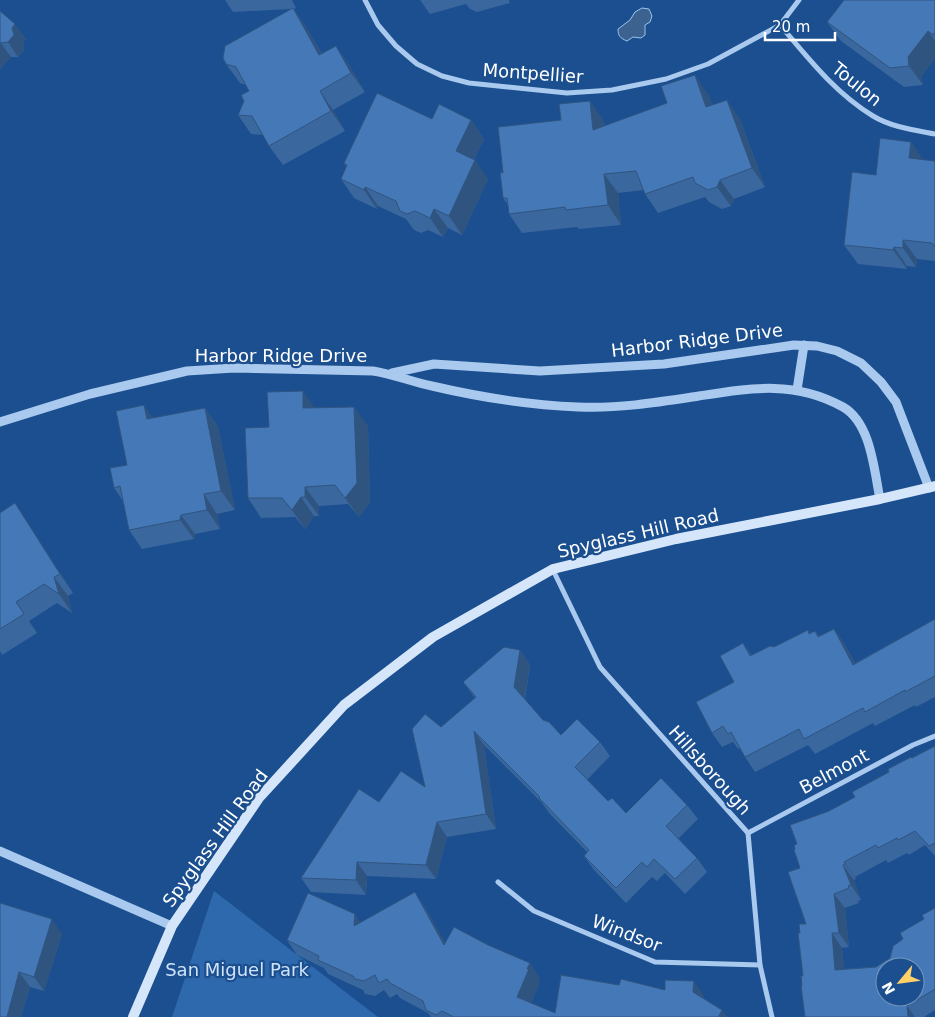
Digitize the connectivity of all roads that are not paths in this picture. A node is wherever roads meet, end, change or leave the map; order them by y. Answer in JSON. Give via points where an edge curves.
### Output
{"nodes":[{"id":1,"x":365,"y":0,"type":"edge"},
{"id":2,"x":800,"y":0,"type":"edge"},
{"id":3,"x":780,"y":25,"type":"junction"},
{"id":4,"x":935,"y":134,"type":"edge"},
{"id":5,"x":804,"y":345,"type":"junction"},
{"id":6,"x":389,"y":373,"type":"junction"},
{"id":7,"x":797,"y":390,"type":"junction"},
{"id":8,"x":0,"y":422,"type":"edge"},
{"id":9,"x":932,"y":487,"type":"edge"},
{"id":10,"x":880,"y":499,"type":"junction"},
{"id":11,"x":553,"y":569,"type":"junction"},
{"id":12,"x":935,"y":736,"type":"edge"},
{"id":13,"x":748,"y":832,"type":"junction"},
{"id":14,"x":0,"y":851,"type":"edge"},
{"id":15,"x":498,"y":882,"type":"dead end"},
{"id":16,"x":172,"y":926,"type":"junction"},
{"id":17,"x":760,"y":965,"type":"junction"},
{"id":18,"x":134,"y":1017,"type":"edge"},
{"id":19,"x":772,"y":1017,"type":"edge"}],
"edges":[{"from":1,"to":3,"type":"street","name":"Montpellier","via":[[378,25],[396,46],[417,64],[442,76],[469,83],[567,93],[612,90],[666,79],[708,64]]},
{"from":2,"to":3,"type":"street","name":"Montpellier"},
{"from":3,"to":4,"type":"street","name":"Toulon","via":[[820,72],[847,98],[874,117]]},
{"from":5,"to":6,"type":"street","name":"Harbor Ridge Drive","via":[[664,364],[540,371],[434,364]]},
{"from":5,"to":7,"type":"street"},
{"from":5,"to":9,"type":"street","name":"Harbor Ridge Drive","via":[[837,351],[861,363],[881,382],[896,402]]},
{"from":6,"to":7,"type":"street","name":"Harbor Ridge Drive","via":[[431,386],[541,405],[580,408],[619,406],[749,388]]},
{"from":6,"to":8,"type":"street","name":"Harbor Ridge Drive","via":[[234,368],[187,371],[90,394]]},
{"from":7,"to":10,"type":"street","name":"Harbor Ridge Drive","via":[[821,396],[845,408],[857,420],[866,434]]},
{"from":9,"to":10,"type":"main road","name":"Spyglass Hill Road"},
{"from":10,"to":11,"type":"main road","name":"Spyglass Hill Road","via":[[676,538]]},
{"from":11,"to":13,"type":"street","name":"Hillsborough","via":[[600,668]]},
{"from":11,"to":16,"type":"main road","name":"Spyglass Hill Road","via":[[433,637],[344,705],[259,798]]},
{"from":12,"to":13,"type":"street","name":"Belmont"},
{"from":13,"to":17,"type":"street","name":"Hillsborough"},
{"from":14,"to":16,"type":"street"},
{"from":15,"to":17,"type":"street","name":"Windsor","via":[[534,911],[656,962]]},
{"from":16,"to":18,"type":"main road","name":"Spyglass Hill Road"},
{"from":17,"to":19,"type":"street","name":"Hillsborough"}]}
